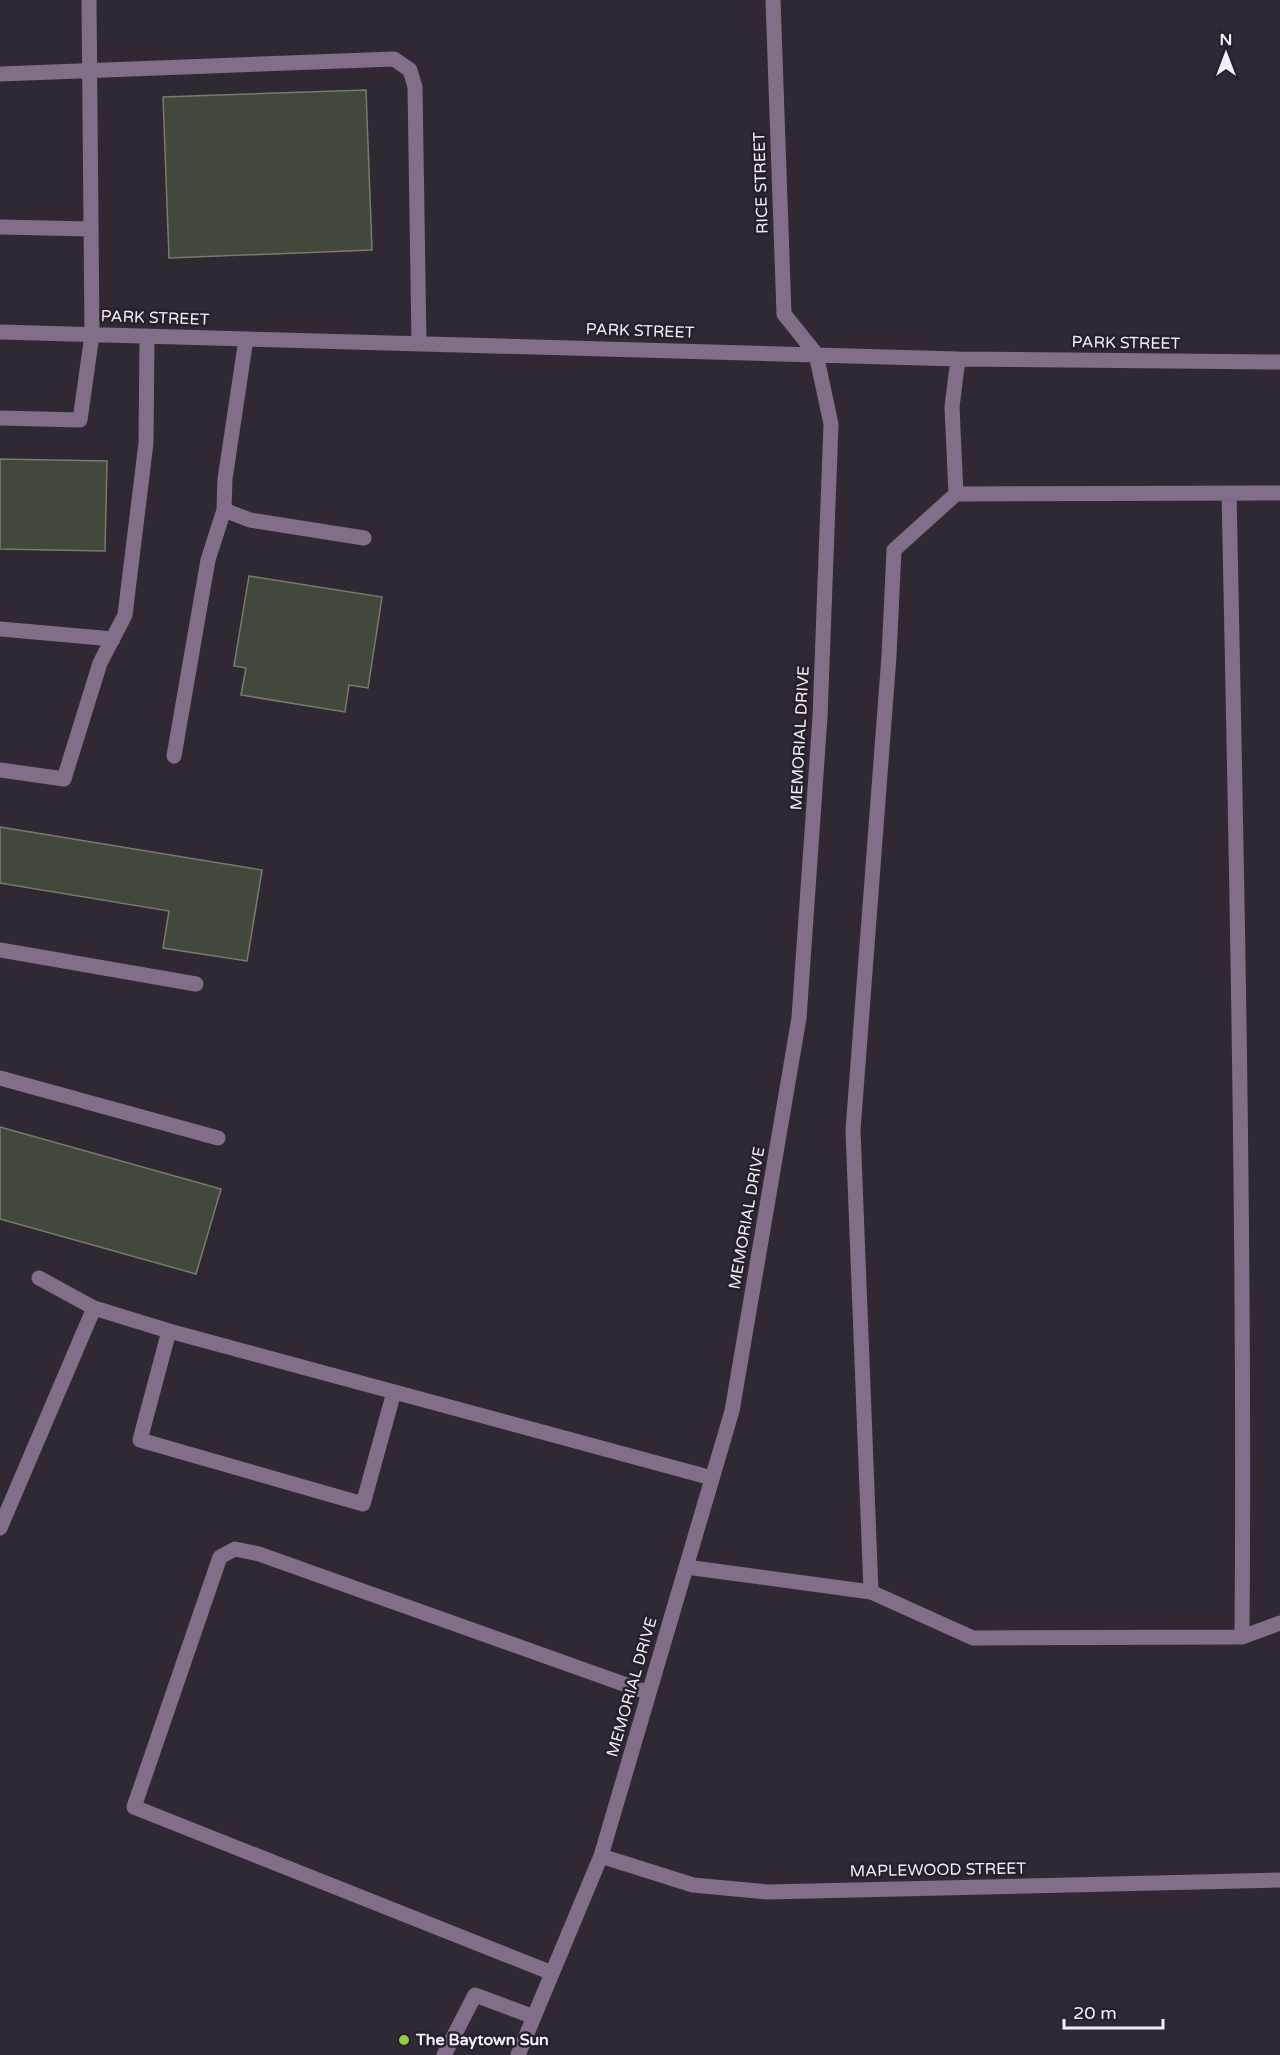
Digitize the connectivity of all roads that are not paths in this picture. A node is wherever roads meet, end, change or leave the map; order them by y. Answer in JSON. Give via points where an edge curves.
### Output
{"nodes":[{"id":1,"x":89,"y":0,"type":"edge"},
{"id":2,"x":773,"y":0,"type":"edge"},
{"id":3,"x":90,"y":70,"type":"junction"},
{"id":4,"x":0,"y":75,"type":"edge"},
{"id":5,"x":0,"y":227,"type":"edge"},
{"id":6,"x":91,"y":229,"type":"junction"},
{"id":7,"x":0,"y":332,"type":"edge"},
{"id":8,"x":92,"y":334,"type":"junction"},
{"id":9,"x":147,"y":336,"type":"junction"},
{"id":10,"x":246,"y":339,"type":"junction"},
{"id":11,"x":418,"y":343,"type":"junction"},
{"id":12,"x":816,"y":354,"type":"junction"},
{"id":13,"x":958,"y":359,"type":"junction"},
{"id":14,"x":1280,"y":362,"type":"edge"},
{"id":15,"x":0,"y":418,"type":"edge"},
{"id":16,"x":1229,"y":493,"type":"junction"},
{"id":17,"x":1280,"y":493,"type":"edge"},
{"id":18,"x":956,"y":495,"type":"junction"},
{"id":19,"x":224,"y":510,"type":"junction"},
{"id":20,"x":364,"y":538,"type":"dead end"},
{"id":21,"x":0,"y":629,"type":"edge"},
{"id":22,"x":113,"y":639,"type":"junction"},
{"id":23,"x":174,"y":756,"type":"dead end"},
{"id":24,"x":0,"y":770,"type":"edge"},
{"id":25,"x":0,"y":951,"type":"edge"},
{"id":26,"x":196,"y":984,"type":"dead end"},
{"id":27,"x":0,"y":1078,"type":"edge"},
{"id":28,"x":218,"y":1138,"type":"dead end"},
{"id":29,"x":39,"y":1278,"type":"dead end"},
{"id":30,"x":94,"y":1308,"type":"junction"},
{"id":31,"x":169,"y":1331,"type":"junction"},
{"id":32,"x":394,"y":1392,"type":"junction"},
{"id":33,"x":712,"y":1478,"type":"junction"},
{"id":34,"x":0,"y":1528,"type":"edge"},
{"id":35,"x":686,"y":1567,"type":"junction"},
{"id":36,"x":871,"y":1592,"type":"junction"},
{"id":37,"x":1280,"y":1623,"type":"edge"},
{"id":38,"x":1242,"y":1637,"type":"junction"},
{"id":39,"x":649,"y":1693,"type":"junction"},
{"id":40,"x":601,"y":1856,"type":"junction"},
{"id":41,"x":1280,"y":1880,"type":"edge"},
{"id":42,"x":552,"y":1973,"type":"junction"},
{"id":43,"x":534,"y":2016,"type":"junction"},
{"id":44,"x":444,"y":2055,"type":"edge"},
{"id":45,"x":518,"y":2055,"type":"edge"}],
"edges":[{"from":1,"to":3,"type":"street"},
{"from":2,"to":12,"type":"street","name":"RICE STREET","via":[[784,314]]},
{"from":3,"to":4,"type":"street"},
{"from":3,"to":6,"type":"street"},
{"from":3,"to":11,"type":"street","via":[[394,59],[410,70],[415,87]]},
{"from":5,"to":6,"type":"street"},
{"from":6,"to":8,"type":"street"},
{"from":7,"to":8,"type":"street","name":"PARK STREET"},
{"from":8,"to":9,"type":"street","name":"PARK STREET"},
{"from":8,"to":15,"type":"street","via":[[80,420]]},
{"from":9,"to":10,"type":"street","name":"PARK STREET"},
{"from":9,"to":22,"type":"street","via":[[146,443],[125,615]]},
{"from":10,"to":11,"type":"street","name":"PARK STREET"},
{"from":10,"to":19,"type":"street"},
{"from":11,"to":12,"type":"street","name":"PARK STREET"},
{"from":12,"to":13,"type":"street","name":"PARK STREET"},
{"from":12,"to":33,"type":"street","name":"MEMORIAL DRIVE","via":[[831,424],[820,717],[800,1018],[732,1411]]},
{"from":13,"to":14,"type":"street","name":"PARK STREET"},
{"from":13,"to":18,"type":"street","via":[[952,407]]},
{"from":16,"to":17,"type":"street"},
{"from":16,"to":18,"type":"street"},
{"from":16,"to":38,"type":"street","via":[[1244,1420]]},
{"from":18,"to":36,"type":"street","via":[[894,550],[853,1130]]},
{"from":19,"to":20,"type":"street","via":[[250,520]]},
{"from":19,"to":23,"type":"street","via":[[208,560]]},
{"from":21,"to":22,"type":"street"},
{"from":22,"to":24,"type":"street","via":[[100,663],[64,779]]},
{"from":25,"to":26,"type":"street"},
{"from":27,"to":28,"type":"street"},
{"from":29,"to":30,"type":"street"},
{"from":30,"to":31,"type":"street"},
{"from":30,"to":34,"type":"street"},
{"from":31,"to":32,"type":"street"},
{"from":31,"to":32,"type":"street","via":[[140,1440],[363,1504]]},
{"from":32,"to":33,"type":"street"},
{"from":33,"to":35,"type":"street","name":"MEMORIAL DRIVE"},
{"from":35,"to":36,"type":"street"},
{"from":35,"to":39,"type":"street","name":"MEMORIAL DRIVE"},
{"from":36,"to":38,"type":"street","via":[[973,1638]]},
{"from":37,"to":38,"type":"street"},
{"from":39,"to":40,"type":"street","name":"MEMORIAL DRIVE"},
{"from":39,"to":42,"type":"street","via":[[259,1554],[236,1549],[220,1557],[216,1568],[134,1807]]},
{"from":40,"to":41,"type":"street","name":"MAPLEWOOD STREET","via":[[693,1884],[768,1892]]},
{"from":40,"to":42,"type":"street","name":"MEMORIAL DRIVE"},
{"from":42,"to":43,"type":"street","name":"MEMORIAL DRIVE"},
{"from":43,"to":44,"type":"street","via":[[475,1995]]},
{"from":43,"to":45,"type":"street","name":"MEMORIAL DRIVE"}]}
